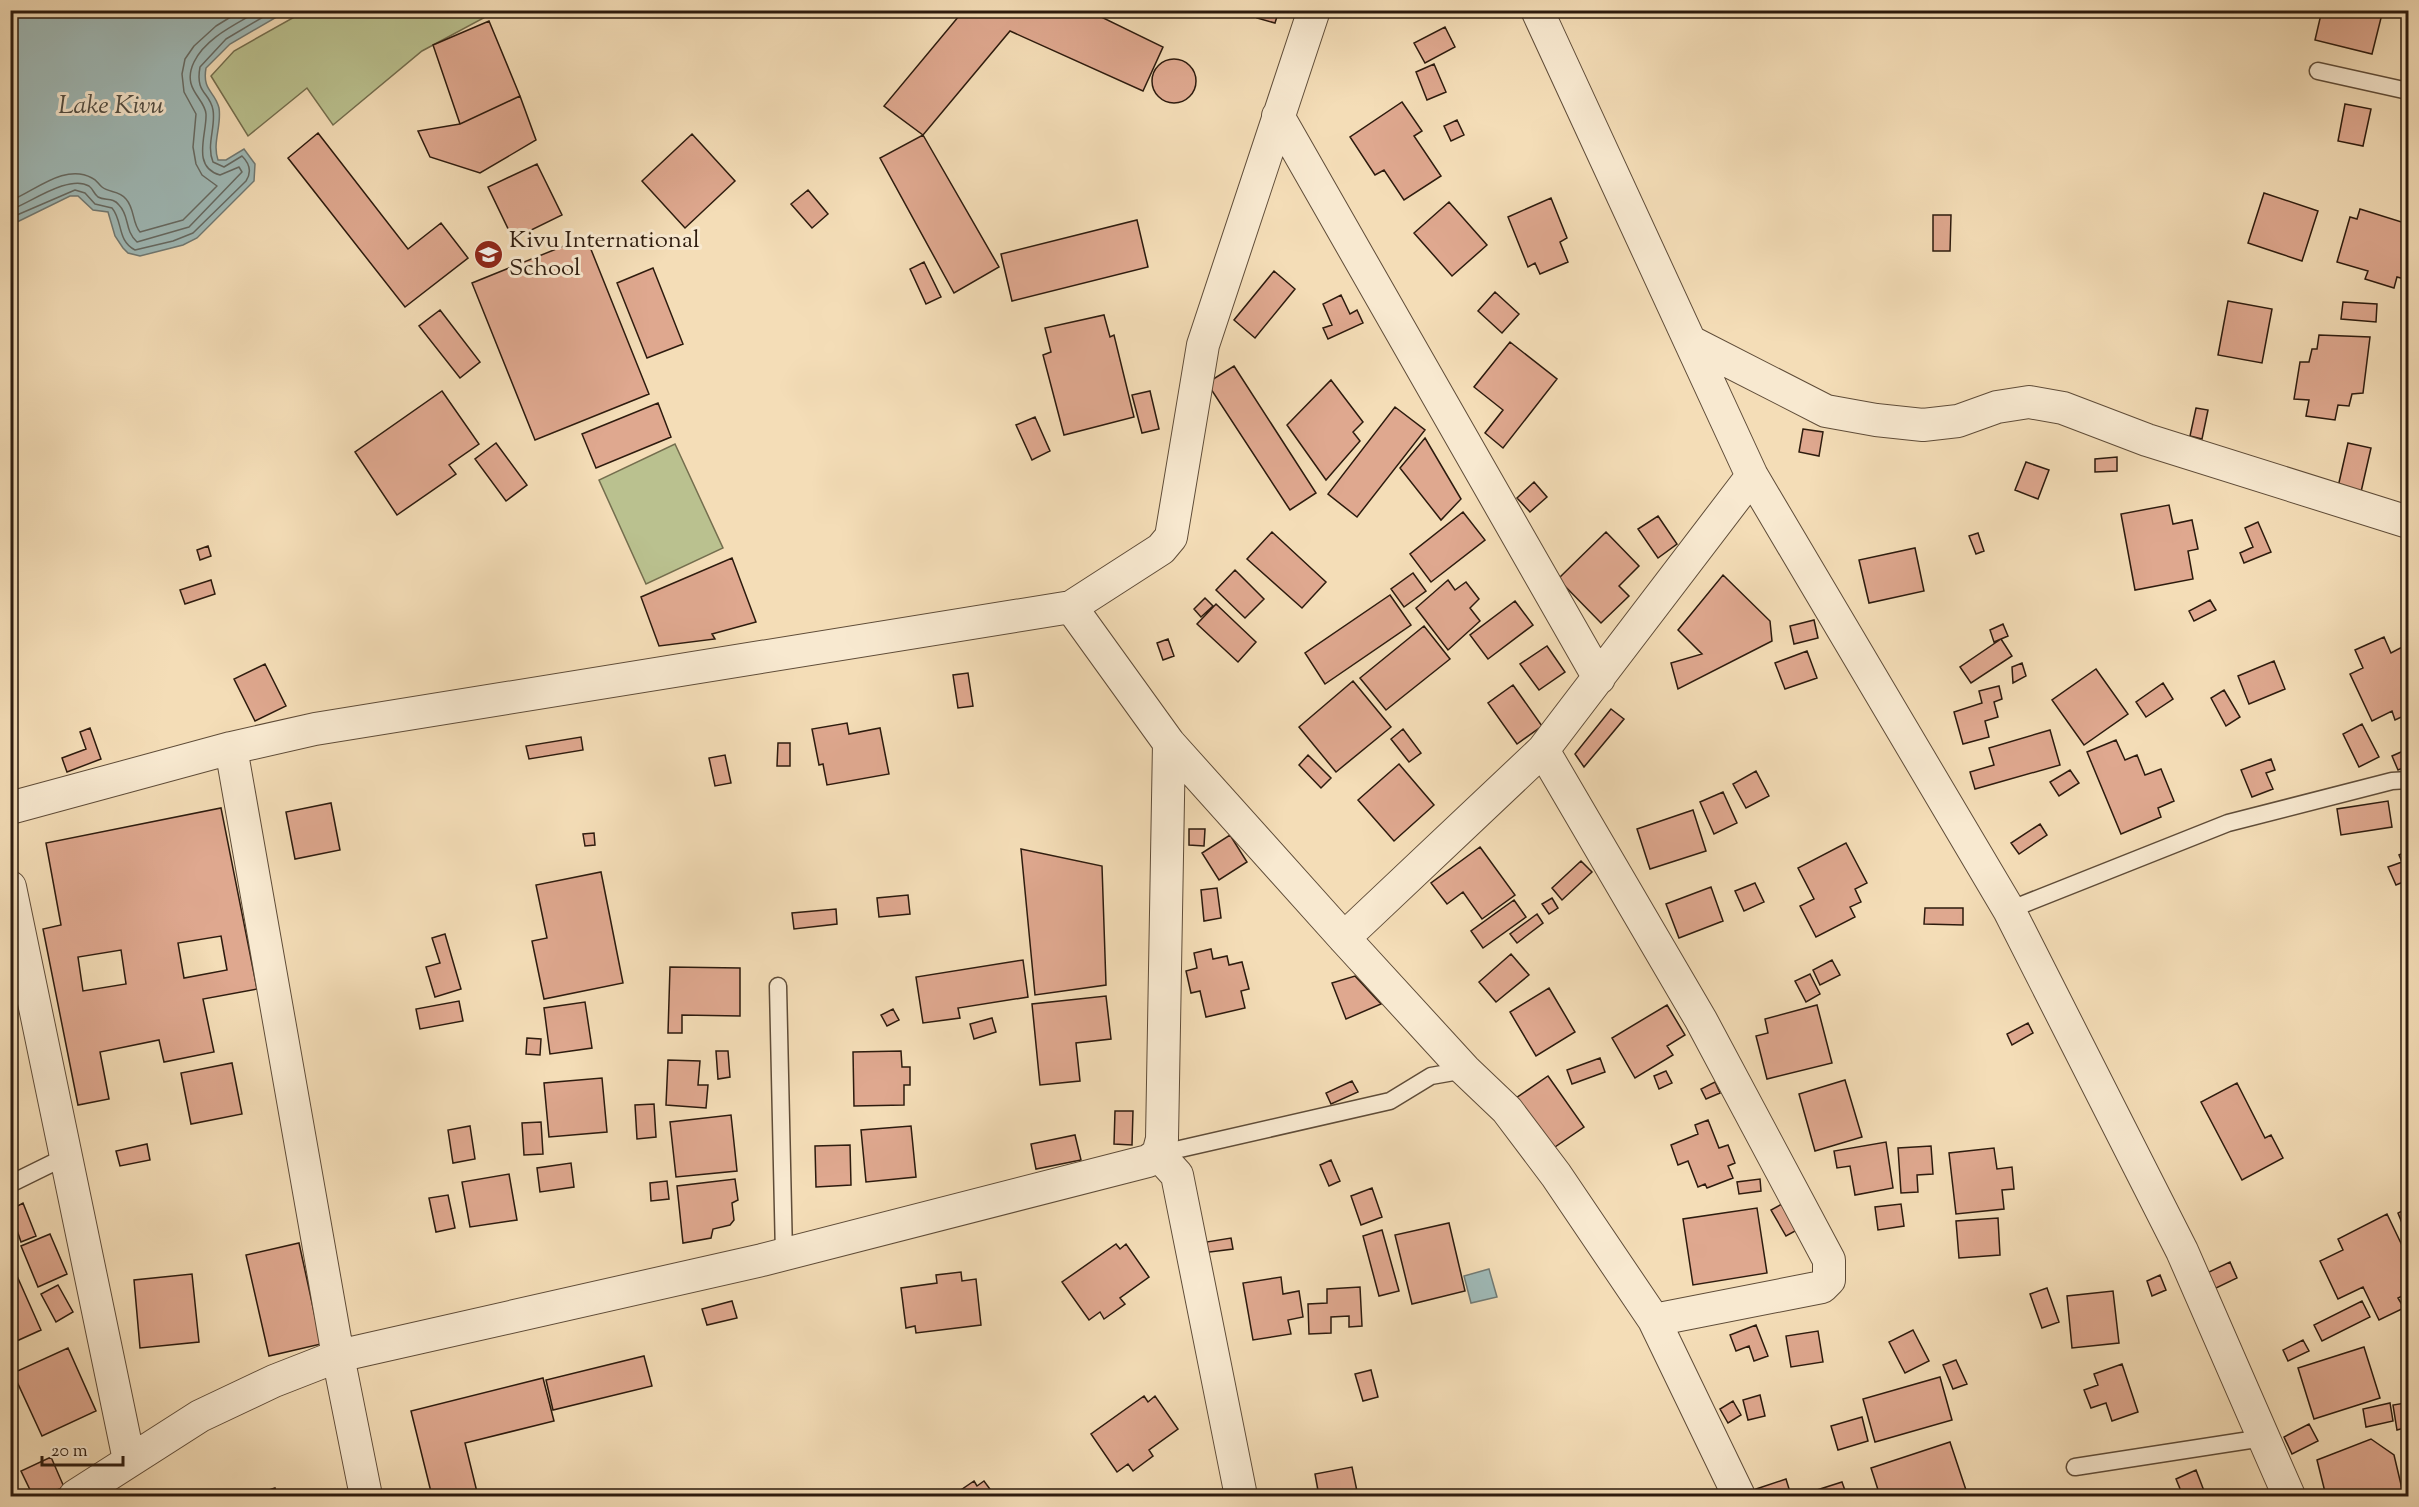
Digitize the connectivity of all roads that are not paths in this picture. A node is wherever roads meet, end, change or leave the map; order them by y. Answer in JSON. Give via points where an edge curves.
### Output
{"nodes":[{"id":1,"x":1314,"y":10,"type":"edge"},
{"id":2,"x":1537,"y":10,"type":"edge"},
{"id":3,"x":2318,"y":71,"type":"dead end"},
{"id":4,"x":2409,"y":92,"type":"edge"},
{"id":5,"x":1278,"y":116,"type":"junction"},
{"id":6,"x":1691,"y":342,"type":"junction"},
{"id":7,"x":1752,"y":476,"type":"junction"},
{"id":8,"x":2409,"y":522,"type":"edge"},
{"id":9,"x":1071,"y":607,"type":"junction"},
{"id":10,"x":1599,"y":678,"type":"junction"},
{"id":11,"x":1169,"y":743,"type":"junction"},
{"id":12,"x":231,"y":748,"type":"junction"},
{"id":13,"x":1543,"y":750,"type":"junction"},
{"id":14,"x":2409,"y":780,"type":"edge"},
{"id":15,"x":10,"y":808,"type":"edge"},
{"id":16,"x":10,"y":887,"type":"edge"},
{"id":17,"x":2009,"y":910,"type":"junction"},
{"id":18,"x":1344,"y":938,"type":"junction"},
{"id":19,"x":778,"y":986,"type":"dead end"},
{"id":20,"x":1465,"y":1070,"type":"junction"},
{"id":21,"x":1158,"y":1154,"type":"junction"},
{"id":22,"x":67,"y":1156,"type":"junction"},
{"id":23,"x":10,"y":1184,"type":"edge"},
{"id":24,"x":784,"y":1255,"type":"junction"},
{"id":25,"x":1654,"y":1320,"type":"junction"},
{"id":26,"x":338,"y":1356,"type":"junction"},
{"id":27,"x":2263,"y":1438,"type":"junction"},
{"id":28,"x":129,"y":1460,"type":"junction"},
{"id":29,"x":2075,"y":1467,"type":"dead end"},
{"id":30,"x":75,"y":1497,"type":"edge"},
{"id":31,"x":366,"y":1497,"type":"edge"},
{"id":32,"x":1241,"y":1497,"type":"edge"},
{"id":33,"x":1739,"y":1497,"type":"edge"},
{"id":34,"x":2289,"y":1497,"type":"edge"}],
"edges":[{"from":1,"to":5,"type":"street"},
{"from":2,"to":6,"type":"street"},
{"from":3,"to":4,"type":"lane"},
{"from":5,"to":9,"type":"street","via":[[1203,345],[1171,537],[1161,549]]},
{"from":5,"to":10,"type":"street"},
{"from":6,"to":7,"type":"street"},
{"from":6,"to":8,"type":"street","via":[[1826,411],[1923,425],[1958,421],[1997,407],[2029,402],[2063,408],[2147,440]]},
{"from":7,"to":10,"type":"street"},
{"from":7,"to":17,"type":"street"},
{"from":9,"to":11,"type":"street"},
{"from":9,"to":12,"type":"street","via":[[315,729]]},
{"from":10,"to":13,"type":"street"},
{"from":11,"to":18,"type":"street"},
{"from":11,"to":21,"type":"street","via":[[1162,1139]]},
{"from":12,"to":15,"type":"street"},
{"from":12,"to":26,"type":"street"},
{"from":13,"to":18,"type":"street"},
{"from":13,"to":25,"type":"street","via":[[1701,1020],[1829,1260],[1829,1280],[1822,1287]]},
{"from":14,"to":17,"type":"lane","via":[[2228,823]]},
{"from":16,"to":22,"type":"street"},
{"from":17,"to":27,"type":"street","via":[[2182,1251]]},
{"from":18,"to":20,"type":"street"},
{"from":19,"to":24,"type":"lane"},
{"from":20,"to":21,"type":"lane","via":[[1431,1076],[1390,1101]]},
{"from":20,"to":25,"type":"street","via":[[1521,1128]]},
{"from":21,"to":24,"type":"street","via":[[1134,1166]]},
{"from":21,"to":32,"type":"street","via":[[1177,1174]]},
{"from":22,"to":23,"type":"lane"},
{"from":22,"to":28,"type":"street"},
{"from":24,"to":26,"type":"street"},
{"from":25,"to":33,"type":"street"},
{"from":26,"to":28,"type":"street","via":[[274,1380],[200,1416]]},
{"from":26,"to":31,"type":"street"},
{"from":27,"to":29,"type":"lane"},
{"from":27,"to":34,"type":"street"},
{"from":28,"to":30,"type":"street"}]}
